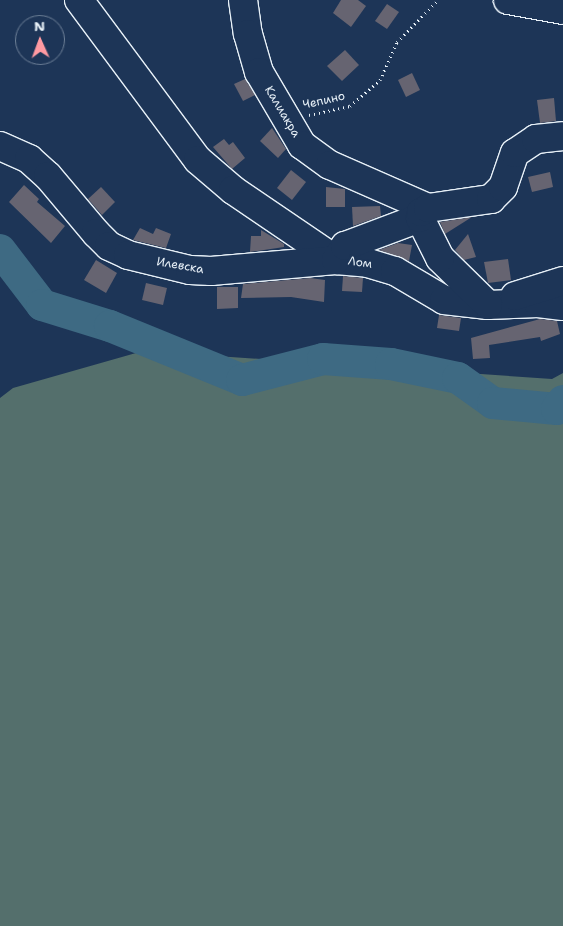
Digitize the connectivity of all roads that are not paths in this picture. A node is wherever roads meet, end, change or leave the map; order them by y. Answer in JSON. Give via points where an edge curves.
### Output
{"nodes":[{"id":1,"x":79,"y":0,"type":"edge"},
{"id":2,"x":243,"y":0,"type":"edge"},
{"id":3,"x":508,"y":0,"type":"edge"},
{"id":4,"x":563,"y":10,"type":"edge"},
{"id":5,"x":563,"y":136,"type":"edge"},
{"id":6,"x":0,"y":146,"type":"edge"},
{"id":7,"x":424,"y":213,"type":"junction"},
{"id":8,"x":336,"y":260,"type":"junction"},
{"id":9,"x":563,"y":281,"type":"edge"},
{"id":10,"x":488,"y":305,"type":"junction"},
{"id":11,"x":563,"y":306,"type":"edge"}],
"edges":[{"from":1,"to":8,"type":"street","name":"Лом","via":[[168,124],[198,160],[233,190]]},
{"from":2,"to":7,"type":"street","name":"Калиакра","via":[[259,72],[302,145],[330,165]]},
{"from":3,"to":4,"type":"street"},
{"from":5,"to":7,"type":"street","via":[[531,141],[515,153],[503,187],[491,199]]},
{"from":6,"to":8,"type":"street","name":"Илевска","via":[[29,159],[109,246],[128,255],[190,270],[211,271]]},
{"from":7,"to":8,"type":"street","via":[[345,246]]},
{"from":7,"to":10,"type":"street","via":[[440,258]]},
{"from":8,"to":10,"type":"street","name":"Лом","via":[[368,263],[395,271],[444,300]]},
{"from":9,"to":10,"type":"street"},
{"from":10,"to":11,"type":"street","name":"Лом","via":[[538,303]]}]}
